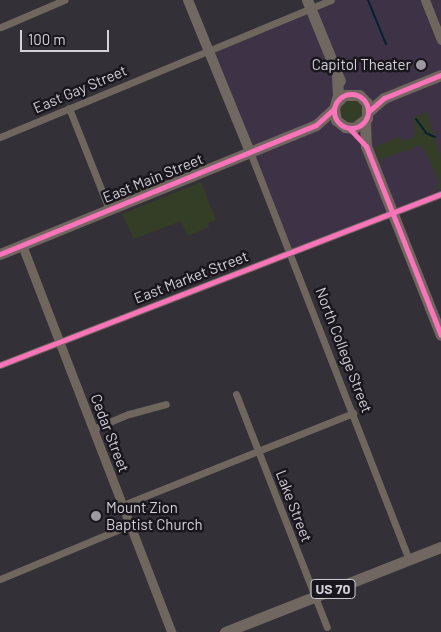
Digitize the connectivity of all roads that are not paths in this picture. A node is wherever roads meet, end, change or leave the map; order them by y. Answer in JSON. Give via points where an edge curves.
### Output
{"nodes":[{"id":1,"x":64,"y":0,"type":"edge"},
{"id":2,"x":188,"y":0,"type":"edge"},
{"id":3,"x":331,"y":0,"type":"edge"},
{"id":4,"x":425,"y":0,"type":"edge"},
{"id":5,"x":308,"y":4,"type":"edge"},
{"id":6,"x":1,"y":27,"type":"edge"},
{"id":7,"x":441,"y":40,"type":"edge"},
{"id":8,"x":208,"y":51,"type":"junction"},
{"id":9,"x":337,"y":75,"type":"junction"},
{"id":10,"x":441,"y":75,"type":"edge"},
{"id":11,"x":358,"y":96,"type":"junction"},
{"id":12,"x":384,"y":98,"type":"junction"},
{"id":13,"x":335,"y":106,"type":"junction"},
{"id":14,"x":69,"y":108,"type":"junction"},
{"id":15,"x":367,"y":116,"type":"junction"},
{"id":16,"x":316,"y":125,"type":"junction"},
{"id":17,"x":345,"y":127,"type":"junction"},
{"id":18,"x":0,"y":137,"type":"edge"},
{"id":19,"x":366,"y":146,"type":"junction"},
{"id":20,"x":250,"y":152,"type":"junction"},
{"id":21,"x":441,"y":194,"type":"edge"},
{"id":22,"x":109,"y":208,"type":"junction"},
{"id":23,"x":392,"y":213,"type":"junction"},
{"id":24,"x":22,"y":245,"type":"junction"},
{"id":25,"x":291,"y":251,"type":"junction"},
{"id":26,"x":0,"y":254,"type":"edge"},
{"id":27,"x":441,"y":333,"type":"edge"},
{"id":28,"x":61,"y":341,"type":"junction"},
{"id":29,"x":0,"y":364,"type":"edge"},
{"id":30,"x":236,"y":394,"type":"dead end"},
{"id":31,"x":166,"y":404,"type":"dead end"},
{"id":32,"x":353,"y":413,"type":"junction"},
{"id":33,"x":92,"y":429,"type":"junction"},
{"id":34,"x":259,"y":452,"type":"junction"},
{"id":35,"x":123,"y":505,"type":"junction"},
{"id":36,"x":130,"y":525,"type":"junction"},
{"id":37,"x":441,"y":547,"type":"edge"},
{"id":38,"x":409,"y":559,"type":"junction"},
{"id":39,"x":0,"y":579,"type":"edge"},
{"id":40,"x":315,"y":596,"type":"junction"},
{"id":41,"x":327,"y":627,"type":"dead end"},
{"id":42,"x":171,"y":632,"type":"edge"},
{"id":43,"x":225,"y":632,"type":"edge"}],
"edges":[{"from":1,"to":6,"type":"street"},
{"from":2,"to":8,"type":"main road"},
{"from":3,"to":5,"type":"street","name":"East Gay Street"},
{"from":4,"to":7,"type":"street"},
{"from":5,"to":8,"type":"street","name":"East Gay Street"},
{"from":5,"to":9,"type":"main road"},
{"from":8,"to":14,"type":"street","name":"East Gay Street"},
{"from":8,"to":20,"type":"main road"},
{"from":9,"to":11,"type":"main road"},
{"from":9,"to":13,"type":"main road"},
{"from":10,"to":12,"type":"main road"},
{"from":11,"to":12,"type":"main road"},
{"from":11,"to":13,"type":"main road","name":"East Main Street","via":[[344,95]]},
{"from":11,"to":15,"type":"main road"},
{"from":12,"to":15,"type":"main road"},
{"from":13,"to":16,"type":"main road","name":"East Main Street"},
{"from":13,"to":17,"type":"main road"},
{"from":14,"to":18,"type":"street","name":"East Gay Street"},
{"from":14,"to":22,"type":"street"},
{"from":15,"to":17,"type":"main road"},
{"from":15,"to":19,"type":"main road"},
{"from":16,"to":17,"type":"main road","name":"East Main Street"},
{"from":16,"to":20,"type":"main road","name":"East Main Street"},
{"from":17,"to":19,"type":"main road"},
{"from":19,"to":23,"type":"main road"},
{"from":20,"to":22,"type":"main road","name":"East Main Street"},
{"from":20,"to":25,"type":"street","name":"North College Street"},
{"from":21,"to":23,"type":"street","name":"East Market Street"},
{"from":22,"to":24,"type":"main road","name":"East Main Street"},
{"from":23,"to":25,"type":"street","name":"East Market Street"},
{"from":23,"to":27,"type":"main road"},
{"from":24,"to":26,"type":"main road","name":"East Main Street"},
{"from":24,"to":28,"type":"street","name":"Cedar Street"},
{"from":25,"to":28,"type":"street","name":"East Market Street"},
{"from":25,"to":32,"type":"street","name":"North College Street"},
{"from":28,"to":29,"type":"street","name":"East Market Street"},
{"from":28,"to":33,"type":"street","name":"Cedar Street"},
{"from":30,"to":34,"type":"street","name":"Lake Street"},
{"from":31,"to":33,"type":"street"},
{"from":32,"to":34,"type":"street"},
{"from":32,"to":38,"type":"street","name":"North College Street"},
{"from":33,"to":35,"type":"street","name":"Cedar Street"},
{"from":34,"to":35,"type":"street"},
{"from":34,"to":40,"type":"street","name":"Lake Street"},
{"from":35,"to":36,"type":"street","name":"Cedar Street"},
{"from":36,"to":39,"type":"street"},
{"from":36,"to":42,"type":"street","name":"Cedar Street"},
{"from":37,"to":38,"type":"main road","number":"US 70"},
{"from":38,"to":40,"type":"main road","number":"US 70"},
{"from":40,"to":41,"type":"street","name":"Lake Street"},
{"from":40,"to":43,"type":"main road","number":"US 70"}]}
